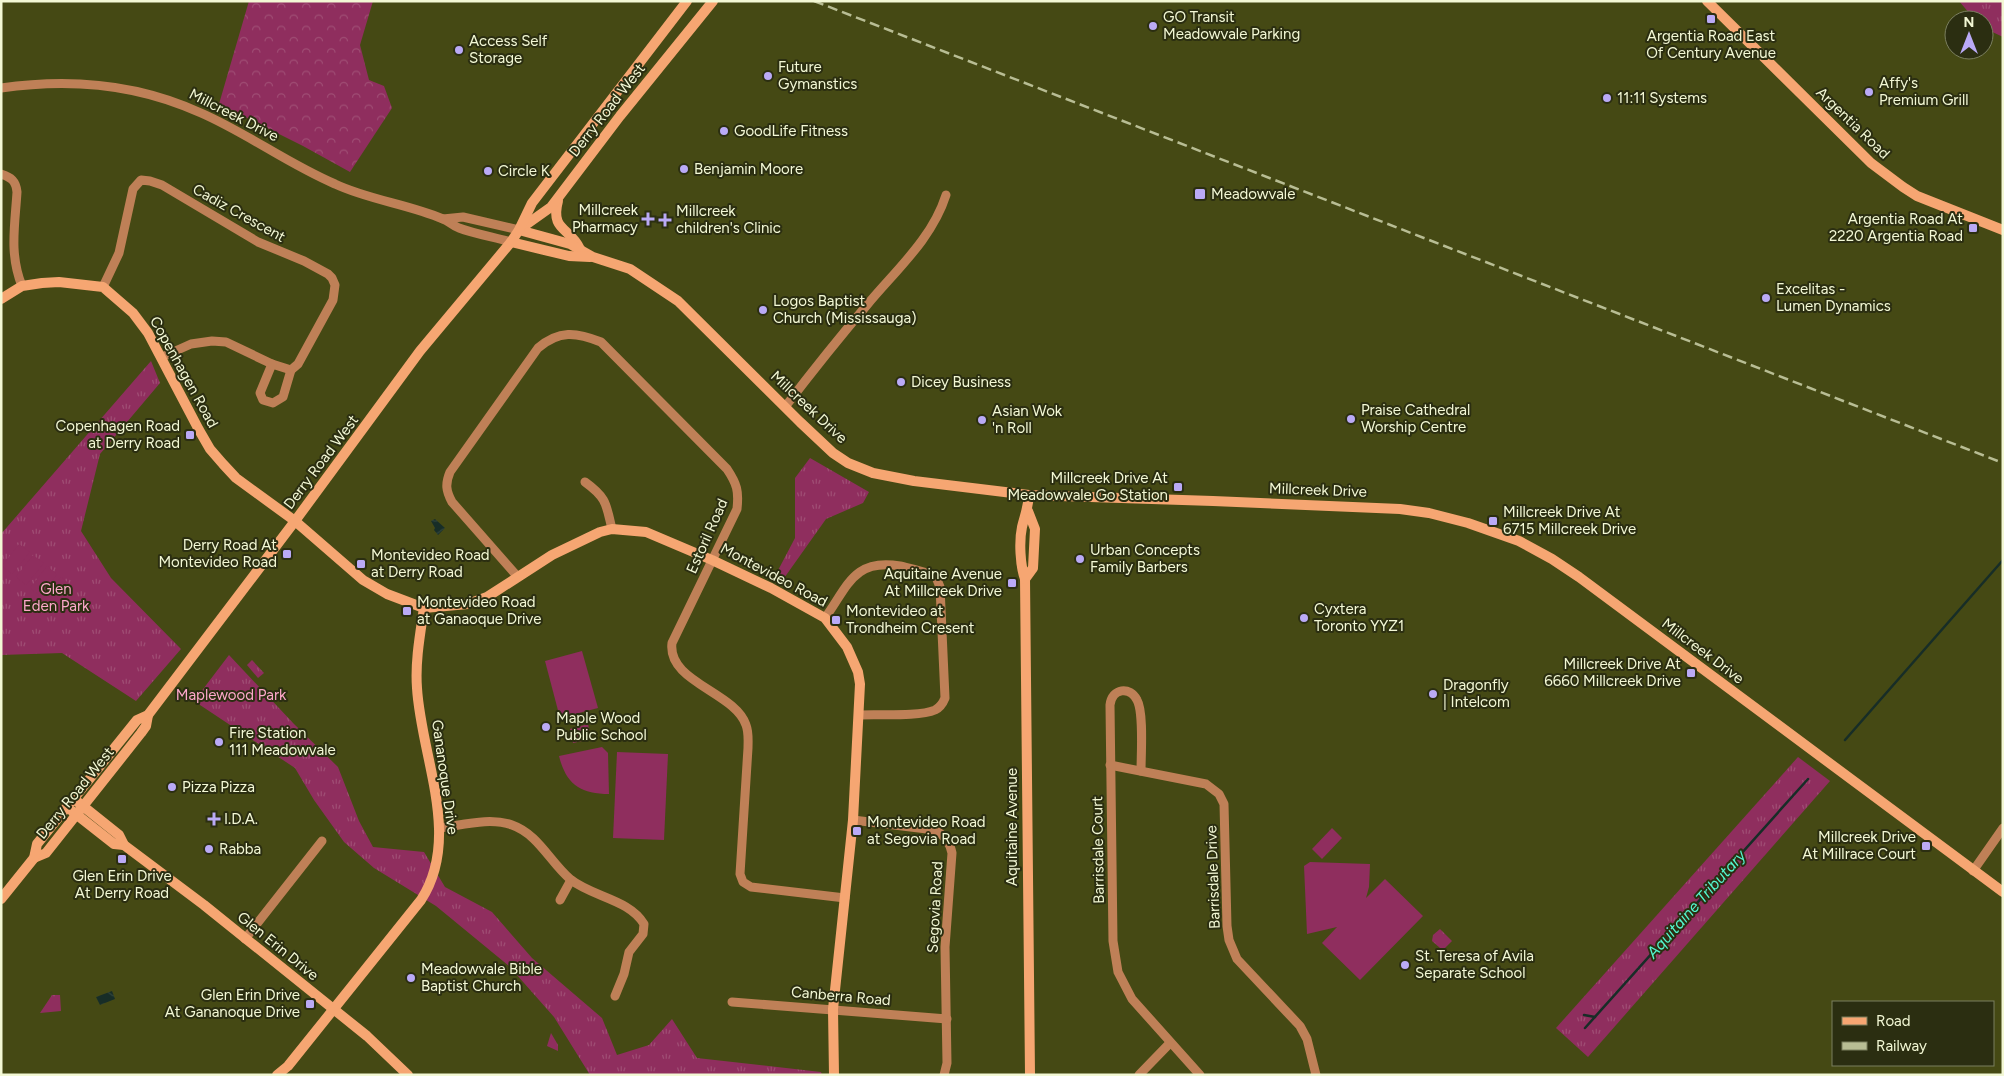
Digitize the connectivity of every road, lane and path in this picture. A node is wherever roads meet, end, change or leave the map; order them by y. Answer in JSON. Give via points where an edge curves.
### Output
{"nodes":[{"id":1,"x":687,"y":1,"type":"edge"},
{"id":2,"x":713,"y":1,"type":"edge"},
{"id":3,"x":1707,"y":1,"type":"edge"},
{"id":4,"x":1,"y":88,"type":"edge"},
{"id":5,"x":1,"y":174,"type":"edge"},
{"id":6,"x":946,"y":195,"type":"dead end"},
{"id":7,"x":559,"y":198,"type":"junction"},
{"id":8,"x":443,"y":219,"type":"junction"},
{"id":9,"x":519,"y":230,"type":"junction"},
{"id":10,"x":2003,"y":230,"type":"edge"},
{"id":11,"x":510,"y":242,"type":"junction"},
{"id":12,"x":581,"y":250,"type":"junction"},
{"id":13,"x":593,"y":257,"type":"junction"},
{"id":14,"x":22,"y":286,"type":"junction"},
{"id":15,"x":103,"y":287,"type":"junction"},
{"id":16,"x":1,"y":299,"type":"edge"},
{"id":17,"x":162,"y":357,"type":"junction"},
{"id":18,"x":272,"y":364,"type":"junction"},
{"id":19,"x":291,"y":370,"type":"junction"},
{"id":20,"x":785,"y":407,"type":"junction"},
{"id":21,"x":585,"y":482,"type":"dead end"},
{"id":22,"x":1029,"y":496,"type":"junction"},
{"id":23,"x":296,"y":521,"type":"junction"},
{"id":24,"x":612,"y":529,"type":"junction"},
{"id":25,"x":712,"y":560,"type":"junction"},
{"id":26,"x":518,"y":576,"type":"junction"},
{"id":27,"x":424,"y":608,"type":"junction"},
{"id":28,"x":825,"y":618,"type":"junction"},
{"id":29,"x":148,"y":715,"type":"junction"},
{"id":30,"x":860,"y":715,"type":"junction"},
{"id":31,"x":1110,"y":765,"type":"junction"},
{"id":32,"x":1141,"y":771,"type":"junction"},
{"id":33,"x":74,"y":799,"type":"junction"},
{"id":34,"x":84,"y":806,"type":"junction"},
{"id":35,"x":67,"y":807,"type":"junction"},
{"id":36,"x":77,"y":815,"type":"junction"},
{"id":37,"x":853,"y":820,"type":"junction"},
{"id":38,"x":440,"y":828,"type":"junction"},
{"id":39,"x":2003,"y":828,"type":"edge"},
{"id":40,"x":322,"y":841,"type":"dead end"},
{"id":41,"x":124,"y":846,"type":"junction"},
{"id":42,"x":34,"y":858,"type":"junction"},
{"id":43,"x":1974,"y":871,"type":"junction"},
{"id":44,"x":571,"y":880,"type":"junction"},
{"id":45,"x":2003,"y":892,"type":"edge"},
{"id":46,"x":845,"y":898,"type":"junction"},
{"id":47,"x":1,"y":899,"type":"edge"},
{"id":48,"x":560,"y":900,"type":"dead end"},
{"id":49,"x":245,"y":939,"type":"junction"},
{"id":50,"x":615,"y":996,"type":"dead end"},
{"id":51,"x":732,"y":1002,"type":"dead end"},
{"id":52,"x":833,"y":1009,"type":"junction"},
{"id":53,"x":334,"y":1010,"type":"junction"},
{"id":54,"x":947,"y":1019,"type":"junction"},
{"id":55,"x":1170,"y":1043,"type":"junction"},
{"id":56,"x":277,"y":1075,"type":"edge"},
{"id":57,"x":408,"y":1075,"type":"edge"},
{"id":58,"x":834,"y":1075,"type":"edge"},
{"id":59,"x":944,"y":1075,"type":"edge"},
{"id":60,"x":1030,"y":1075,"type":"edge"},
{"id":61,"x":1140,"y":1075,"type":"edge"},
{"id":62,"x":1200,"y":1075,"type":"edge"},
{"id":63,"x":1316,"y":1075,"type":"edge"}],
"edges":[{"from":1,"to":9,"type":"street","name":"Derry Road West","via":[[532,203]]},
{"from":2,"to":7,"type":"street","name":"Derry Road West"},
{"from":3,"to":10,"type":"street","name":"Argentia Road","via":[[1871,164],[1917,196]]},
{"from":4,"to":8,"type":"street","name":"Millcreek Drive","via":[[74,83],[145,93],[203,113],[335,184]]},
{"from":5,"to":14,"type":"street","via":[[12,178],[16,184],[13,248]]},
{"from":6,"to":20,"type":"street","via":[[931,230]]},
{"from":7,"to":9,"type":"street","name":"Derry Road West"},
{"from":7,"to":12,"type":"street","via":[[556,220],[576,240]]},
{"from":8,"to":9,"type":"street","name":"Millcreek Drive","via":[[463,217]]},
{"from":8,"to":11,"type":"street","name":"Millcreek Drive","via":[[459,228]]},
{"from":9,"to":11,"type":"street","name":"Derry Road West"},
{"from":9,"to":12,"type":"street","name":"Millcreek Drive"},
{"from":11,"to":13,"type":"street","name":"Millcreek Drive","via":[[569,256]]},
{"from":11,"to":23,"type":"street","name":"Derry Road West","via":[[420,351]]},
{"from":12,"to":13,"type":"street","name":"Millcreek Drive"},
{"from":13,"to":20,"type":"street","name":"Millcreek Drive","via":[[630,269],[678,301]]},
{"from":14,"to":15,"type":"street","via":[[59,282]]},
{"from":14,"to":16,"type":"street"},
{"from":15,"to":17,"type":"street","name":"Copenhagen Road","via":[[133,313]]},
{"from":15,"to":19,"type":"street","name":"Cadiz Crescent","via":[[119,252],[133,189],[141,180],[150,180],[258,242],[304,261],[332,278],[335,286],[333,300],[298,364]]},
{"from":17,"to":18,"type":"street","via":[[191,344],[212,341],[226,342]]},
{"from":17,"to":23,"type":"street","name":"Copenhagen Road","via":[[210,449],[236,478]]},
{"from":18,"to":19,"type":"street"},
{"from":18,"to":19,"type":"street","name":"Cadiz Crescent","via":[[260,393],[263,400],[273,403],[283,397]]},
{"from":20,"to":22,"type":"street","name":"Millcreek Drive","via":[[833,453],[873,473]]},
{"from":21,"to":24,"type":"street","via":[[606,501]]},
{"from":22,"to":43,"type":"street","name":"Millcreek Drive","via":[[1400,509],[1446,516],[1518,541],[1579,577]]},
{"from":22,"to":60,"type":"street","name":"Aquitaine Avenue","via":[[1022,528],[1021,568],[1024,579]]},
{"from":23,"to":27,"type":"street","name":"Montevideo Road","via":[[363,580],[387,594]]},
{"from":23,"to":29,"type":"street","name":"Derry Road West"},
{"from":24,"to":25,"type":"street","name":"Montevideo Road","via":[[646,532]]},
{"from":24,"to":26,"type":"street","name":"Montevideo Road","via":[[552,555]]},
{"from":25,"to":26,"type":"street","name":"Estoril Road","via":[[737,509],[736,483],[727,469],[601,342],[585,336],[563,334],[538,348],[445,483],[452,502]]},
{"from":25,"to":28,"type":"street","name":"Montevideo Road"},
{"from":25,"to":46,"type":"street","name":"Estoril Road","via":[[672,643],[671,653],[680,669],[734,708],[746,724],[748,748],[740,874],[751,887]]},
{"from":26,"to":27,"type":"street","name":"Montevideo Road","via":[[487,597],[468,604]]},
{"from":27,"to":38,"type":"street","name":"Gananoque Drive","via":[[417,689]]},
{"from":28,"to":30,"type":"street","name":"Montevideo Road","via":[[841,638],[858,672]]},
{"from":28,"to":30,"type":"street","via":[[864,568],[890,564],[926,571],[936,577],[946,698],[934,710],[924,712]]},
{"from":29,"to":33,"type":"street","name":"Derry Road West","via":[[137,720]]},
{"from":29,"to":34,"type":"street","name":"Derry Road West","via":[[146,726]]},
{"from":30,"to":37,"type":"street","name":"Montevideo Road"},
{"from":31,"to":32,"type":"street","name":"Barrisdale Drive"},
{"from":31,"to":32,"type":"street","name":"Barrisdale Court","via":[[1111,697],[1123,691],[1137,700],[1141,713]]},
{"from":31,"to":55,"type":"street","name":"Barrisdale Court","via":[[1113,941],[1118,972],[1132,999]]},
{"from":32,"to":63,"type":"street","name":"Barrisdale Drive","via":[[1206,784],[1219,794],[1224,804],[1229,940],[1237,959],[1300,1026],[1307,1039]]},
{"from":33,"to":34,"type":"street","name":"Glen Erin Drive"},
{"from":33,"to":35,"type":"street","name":"Derry Road West"},
{"from":34,"to":36,"type":"street","name":"Derry Road West"},
{"from":34,"to":41,"type":"street","name":"Glen Erin Drive","via":[[119,835]]},
{"from":35,"to":36,"type":"street","name":"Glen Erin Drive"},
{"from":35,"to":42,"type":"street","name":"Derry Road West","via":[[37,844]]},
{"from":36,"to":41,"type":"street","name":"Glen Erin Drive","via":[[114,844]]},
{"from":36,"to":42,"type":"street","name":"Derry Road West","via":[[46,853]]},
{"from":37,"to":46,"type":"street","name":"Montevideo Road"},
{"from":37,"to":54,"type":"street","name":"Segovia Road","via":[[935,830],[950,846],[945,947]]},
{"from":38,"to":44,"type":"street","via":[[487,822],[511,824],[529,834]]},
{"from":38,"to":53,"type":"street","name":"Gananoque Drive","via":[[438,854],[429,889]]},
{"from":39,"to":43,"type":"street"},
{"from":40,"to":49,"type":"street"},
{"from":41,"to":49,"type":"street","name":"Glen Erin Drive"},
{"from":42,"to":47,"type":"street","name":"Derry Road West"},
{"from":43,"to":45,"type":"street","name":"Millcreek Drive"},
{"from":44,"to":48,"type":"street"},
{"from":44,"to":50,"type":"street","via":[[637,913],[644,924],[642,934],[629,952]]},
{"from":46,"to":52,"type":"street","name":"Montevideo Road"},
{"from":49,"to":53,"type":"street","name":"Glen Erin Drive"},
{"from":51,"to":52,"type":"street","name":"Canberra Road"},
{"from":52,"to":54,"type":"street","name":"Canberra Road"},
{"from":52,"to":58,"type":"street","name":"Montevideo Road"},
{"from":53,"to":56,"type":"street","name":"Gananoque Drive"},
{"from":53,"to":57,"type":"street","name":"Glen Erin Drive"},
{"from":54,"to":59,"type":"street","name":"Segovia Road"},
{"from":55,"to":61,"type":"street"},
{"from":55,"to":62,"type":"street"}]}
